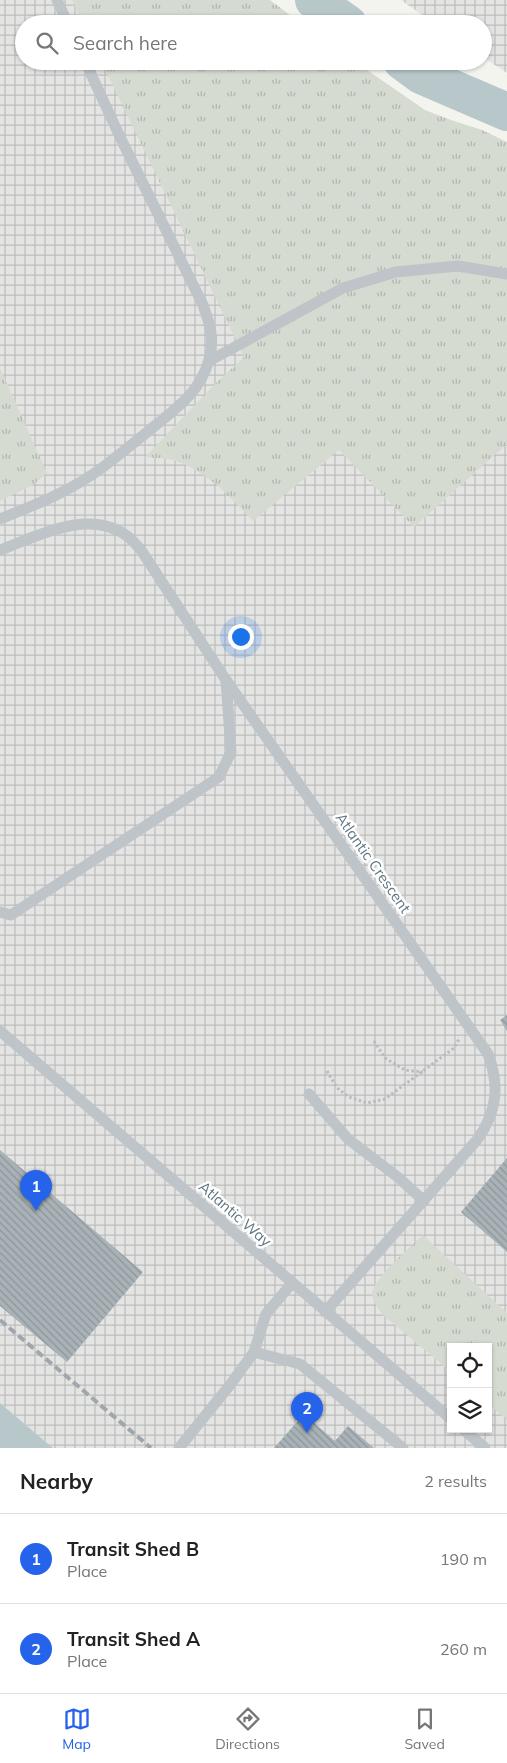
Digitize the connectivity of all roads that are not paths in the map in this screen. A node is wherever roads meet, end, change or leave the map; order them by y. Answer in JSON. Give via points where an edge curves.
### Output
{"nodes":[{"id":1,"x":57,"y":0,"type":"edge"},
{"id":2,"x":64,"y":15,"type":"edge"},
{"id":3,"x":89,"y":70,"type":"edge"},
{"id":4,"x":507,"y":274,"type":"edge"},
{"id":5,"x":209,"y":361,"type":"junction"},
{"id":6,"x":0,"y":518,"type":"edge"},
{"id":7,"x":0,"y":550,"type":"edge"},
{"id":8,"x":226,"y":680,"type":"junction"},
{"id":9,"x":0,"y":912,"type":"edge"},
{"id":10,"x":0,"y":1030,"type":"edge"},
{"id":11,"x":310,"y":1094,"type":"dead end"},
{"id":12,"x":424,"y":1201,"type":"junction"},
{"id":13,"x":292,"y":1282,"type":"junction"},
{"id":14,"x":325,"y":1312,"type":"junction"},
{"id":15,"x":254,"y":1352,"type":"junction"},
{"id":16,"x":447,"y":1416,"type":"edge"},
{"id":17,"x":468,"y":1433,"type":"edge"},
{"id":18,"x":179,"y":1448,"type":"edge"},
{"id":19,"x":403,"y":1448,"type":"edge"},
{"id":20,"x":485,"y":1448,"type":"edge"}],
"edges":[{"from":1,"to":2,"type":"lane"},
{"from":3,"to":5,"type":"lane","via":[[203,304],[213,343]]},
{"from":4,"to":5,"type":"lane","via":[[458,266],[396,272],[343,288]]},
{"from":5,"to":6,"type":"lane","via":[[192,394],[102,468],[74,485]]},
{"from":7,"to":8,"type":"lane","name":"Atlantic Crescent","via":[[79,524],[115,528],[141,550]]},
{"from":8,"to":9,"type":"lane","via":[[231,752],[219,777],[11,915]]},
{"from":8,"to":12,"type":"lane","name":"Atlantic Crescent","via":[[483,1046],[493,1067],[494,1104],[486,1127]]},
{"from":10,"to":13,"type":"lane","name":"Atlantic Way"},
{"from":11,"to":12,"type":"lane","via":[[348,1139]]},
{"from":12,"to":14,"type":"lane","name":"Atlantic Crescent"},
{"from":13,"to":14,"type":"lane","name":"Atlantic Way"},
{"from":13,"to":15,"type":"lane","via":[[266,1314]]},
{"from":14,"to":16,"type":"lane","name":"Atlantic Way"},
{"from":15,"to":18,"type":"lane"},
{"from":15,"to":19,"type":"lane","via":[[300,1364]]},
{"from":17,"to":20,"type":"lane"}]}
